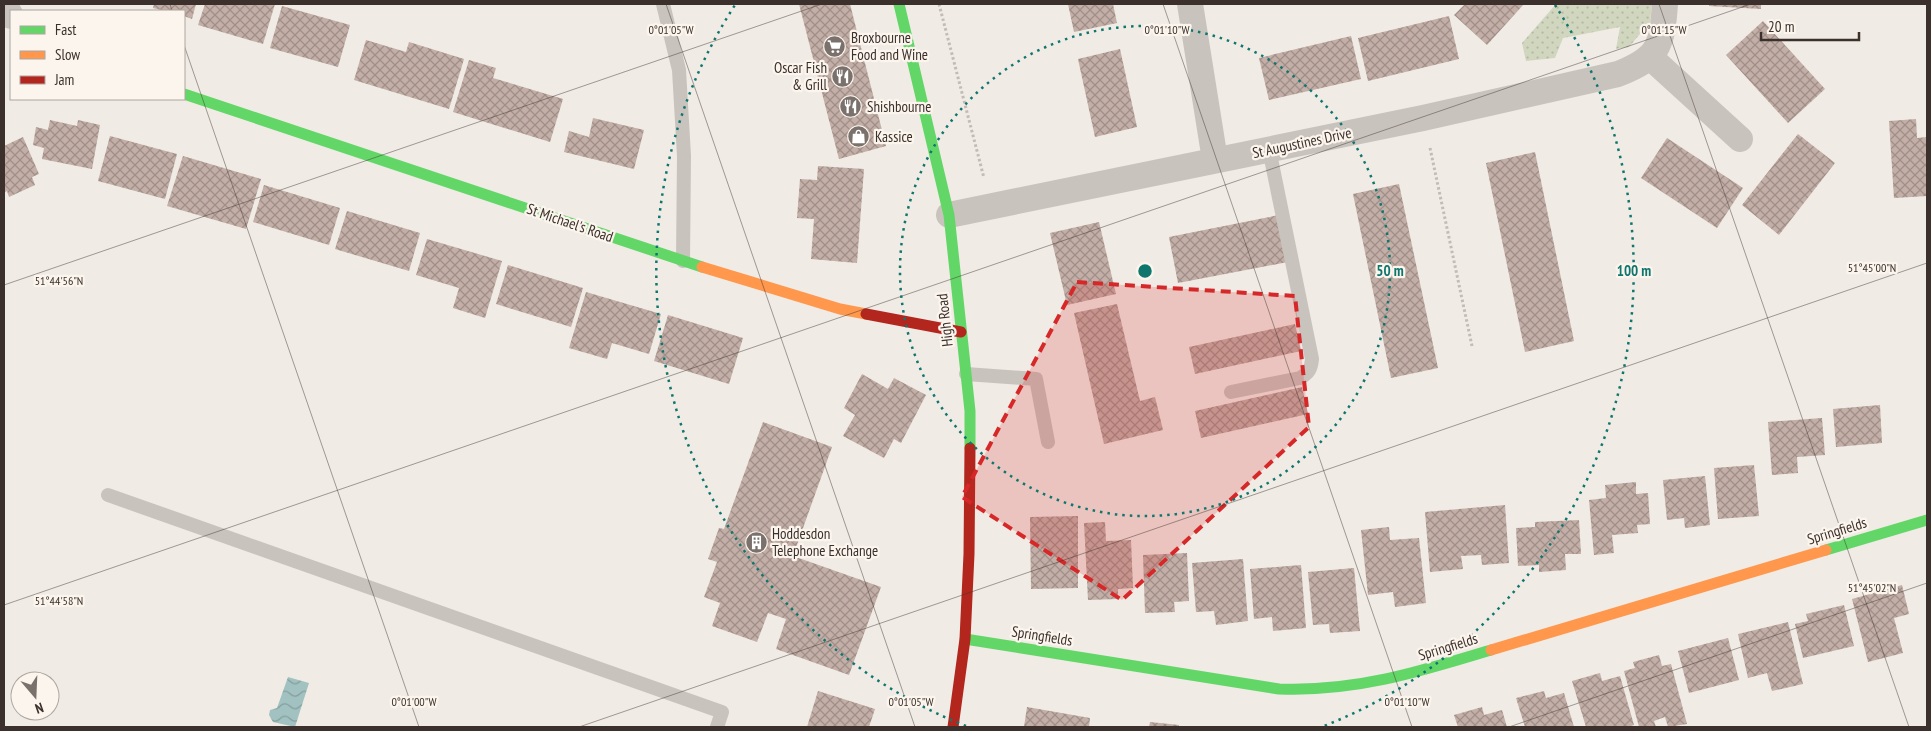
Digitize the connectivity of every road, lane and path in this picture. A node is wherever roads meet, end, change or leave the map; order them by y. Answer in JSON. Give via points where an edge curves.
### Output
{"nodes":[{"id":1,"x":663,"y":4,"type":"edge"},
{"id":2,"x":899,"y":4,"type":"edge"},
{"id":3,"x":939,"y":4,"type":"edge"},
{"id":4,"x":1190,"y":4,"type":"edge"},
{"id":5,"x":1665,"y":4,"type":"edge"},
{"id":6,"x":1650,"y":57,"type":"junction"},
{"id":7,"x":185,"y":94,"type":"edge"},
{"id":8,"x":1423,"y":118,"type":"junction"},
{"id":9,"x":1740,"y":139,"type":"dead end"},
{"id":10,"x":1269,"y":149,"type":"junction"},
{"id":11,"x":1215,"y":160,"type":"junction"},
{"id":12,"x":991,"y":208,"type":"junction"},
{"id":13,"x":949,"y":215,"type":"junction"},
{"id":14,"x":683,"y":261,"type":"junction"},
{"id":15,"x":961,"y":332,"type":"junction"},
{"id":16,"x":1472,"y":346,"type":"dead end"},
{"id":17,"x":966,"y":374,"type":"junction"},
{"id":18,"x":1231,"y":392,"type":"dead end"},
{"id":19,"x":1048,"y":442,"type":"dead end"},
{"id":20,"x":108,"y":495,"type":"dead end"},
{"id":21,"x":1927,"y":520,"type":"edge"},
{"id":22,"x":965,"y":639,"type":"junction"},
{"id":23,"x":717,"y":727,"type":"edge"},
{"id":24,"x":952,"y":727,"type":"edge"}],
"edges":[{"from":1,"to":14,"type":"lane","via":[[679,70],[684,156]]},
{"from":2,"to":13,"type":"street","name":"High Road"},
{"from":3,"to":12,"type":"path"},
{"from":4,"to":11,"type":"street"},
{"from":5,"to":6,"type":"street","via":[[1659,43]]},
{"from":6,"to":8,"type":"street","name":"St Augustines Drive","via":[[1618,74]]},
{"from":6,"to":9,"type":"street"},
{"from":7,"to":14,"type":"street","name":"St Michael's Road"},
{"from":8,"to":10,"type":"street","name":"St Augustines Drive"},
{"from":8,"to":16,"type":"path"},
{"from":10,"to":11,"type":"street","name":"St Augustines Drive"},
{"from":10,"to":18,"type":"lane","via":[[1312,359],[1311,368],[1300,378]]},
{"from":11,"to":12,"type":"street","name":"St Augustines Drive"},
{"from":12,"to":13,"type":"street","name":"St Augustines Drive"},
{"from":13,"to":15,"type":"street","name":"High Road"},
{"from":14,"to":15,"type":"street","name":"St Michael's Road","via":[[840,309]]},
{"from":15,"to":17,"type":"street","name":"High Road"},
{"from":17,"to":19,"type":"lane","via":[[1036,379]]},
{"from":17,"to":22,"type":"street","name":"High Road","via":[[970,421]]},
{"from":20,"to":23,"type":"lane","via":[[722,712]]},
{"from":21,"to":22,"type":"street","name":"Springfields","via":[[1387,681],[1347,689],[1279,688]]},
{"from":22,"to":24,"type":"street","name":"High Road"}]}
